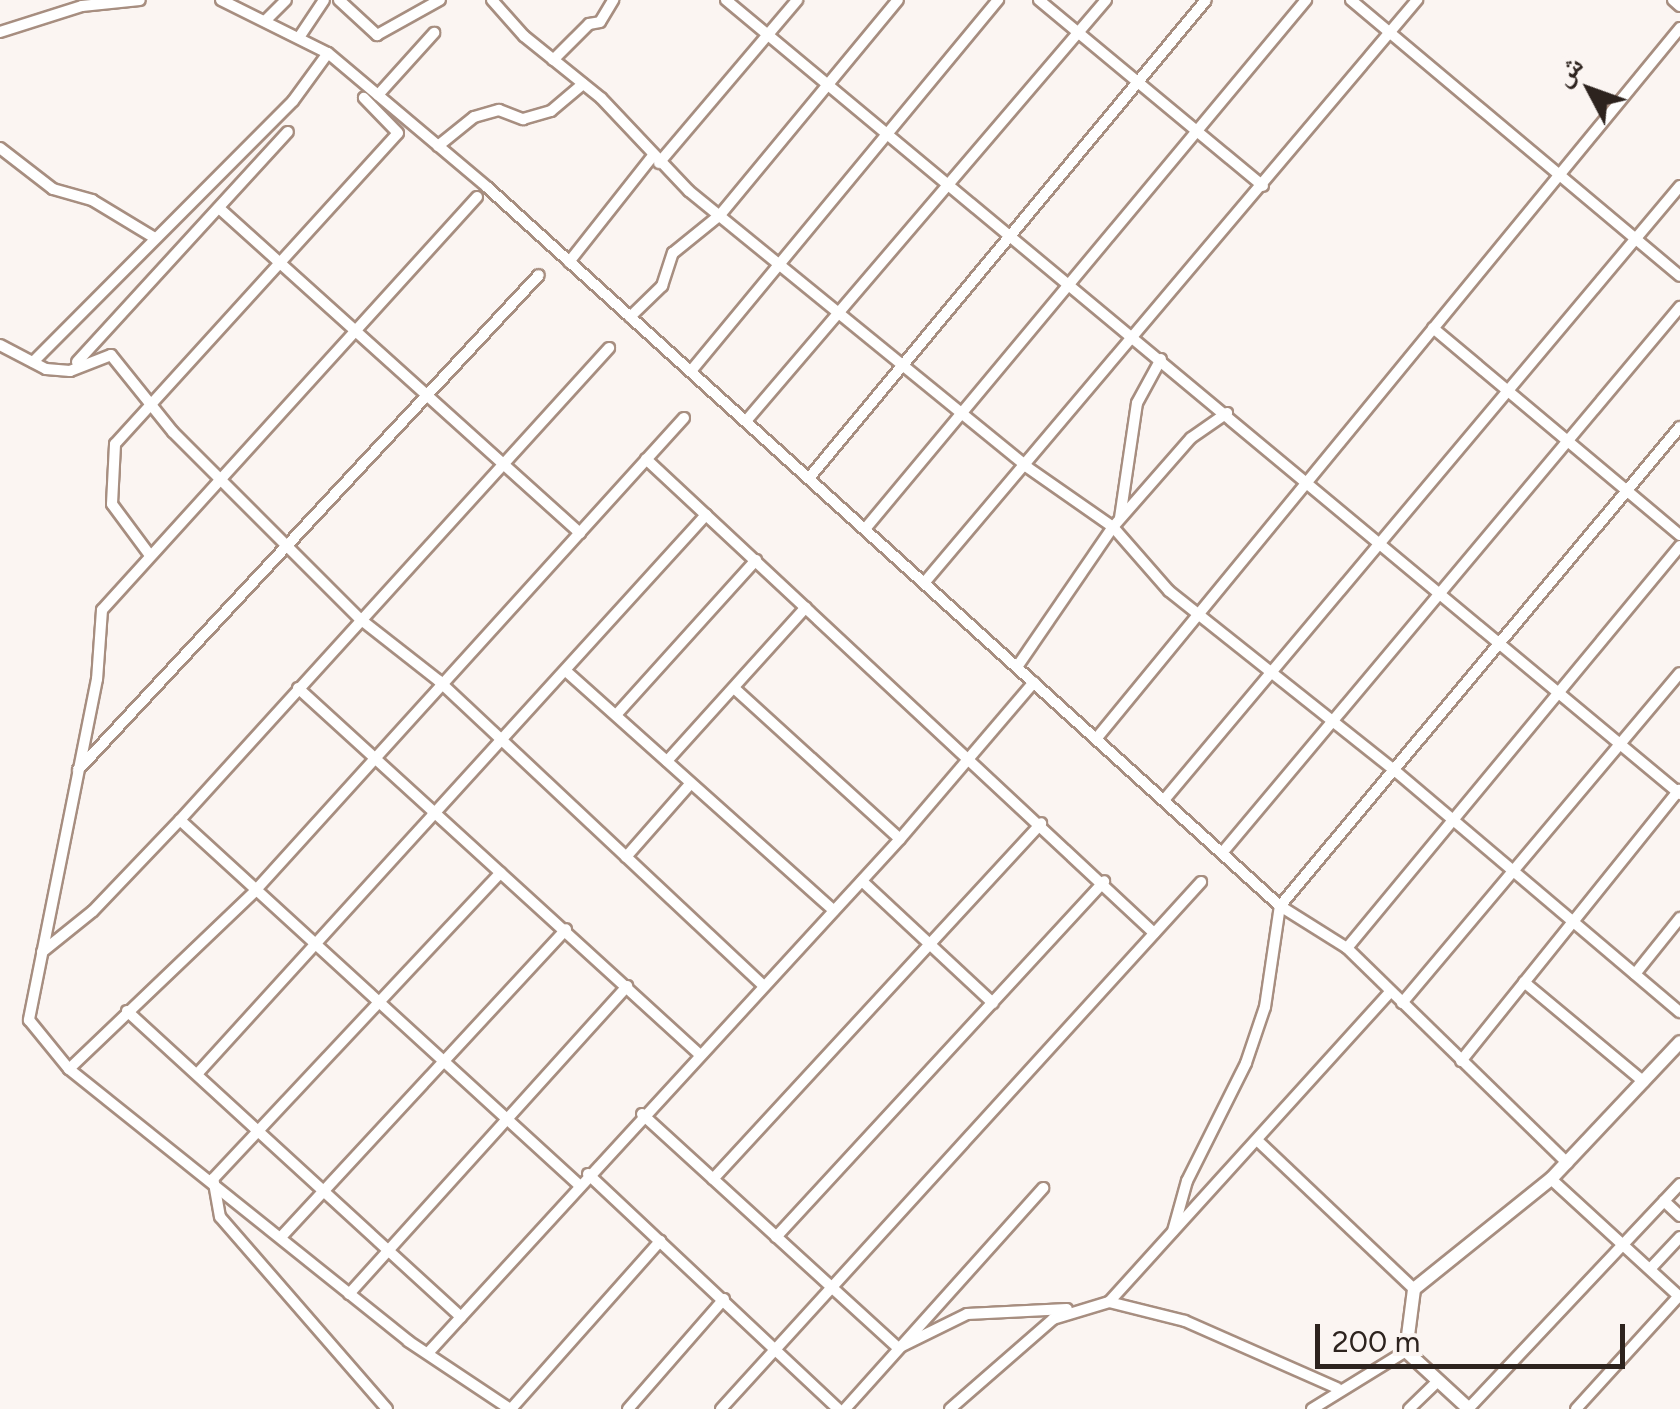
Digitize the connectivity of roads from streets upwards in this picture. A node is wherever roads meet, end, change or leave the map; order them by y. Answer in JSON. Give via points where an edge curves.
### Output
{"nodes":[{"id":1,"x":140,"y":0,"type":"edge"},
{"id":2,"x":221,"y":0,"type":"edge"},
{"id":3,"x":286,"y":0,"type":"edge"},
{"id":4,"x":324,"y":0,"type":"edge"},
{"id":5,"x":339,"y":0,"type":"edge"},
{"id":6,"x":440,"y":0,"type":"edge"},
{"id":7,"x":492,"y":0,"type":"edge"},
{"id":8,"x":613,"y":0,"type":"edge"},
{"id":9,"x":726,"y":0,"type":"edge"},
{"id":10,"x":797,"y":0,"type":"edge"},
{"id":11,"x":898,"y":0,"type":"edge"},
{"id":12,"x":998,"y":0,"type":"edge"},
{"id":13,"x":1038,"y":0,"type":"edge"},
{"id":14,"x":1106,"y":0,"type":"edge"},
{"id":15,"x":1206,"y":0,"type":"edge"},
{"id":16,"x":1306,"y":0,"type":"edge"},
{"id":17,"x":1351,"y":0,"type":"edge"},
{"id":18,"x":1417,"y":0,"type":"edge"},
{"id":19,"x":1673,"y":0,"type":"edge"},
{"id":20,"x":74,"y":4,"type":"edge"},
{"id":21,"x":1680,"y":6,"type":"edge"},
{"id":22,"x":266,"y":20,"type":"junction"},
{"id":23,"x":1680,"y":28,"type":"edge"},
{"id":24,"x":0,"y":32,"type":"edge"},
{"id":25,"x":1390,"y":33,"type":"junction"},
{"id":26,"x":434,"y":34,"type":"dead end"},
{"id":27,"x":1078,"y":34,"type":"junction"},
{"id":28,"x":767,"y":35,"type":"junction"},
{"id":29,"x":300,"y":36,"type":"junction"},
{"id":30,"x":328,"y":53,"type":"junction"},
{"id":31,"x":553,"y":60,"type":"junction"},
{"id":32,"x":1136,"y":83,"type":"junction"},
{"id":33,"x":583,"y":84,"type":"junction"},
{"id":34,"x":827,"y":86,"type":"junction"},
{"id":35,"x":378,"y":95,"type":"junction"},
{"id":36,"x":364,"y":98,"type":"dead end"},
{"id":37,"x":288,"y":132,"type":"dead end"},
{"id":38,"x":1196,"y":132,"type":"junction"},
{"id":39,"x":886,"y":134,"type":"junction"},
{"id":40,"x":438,"y":146,"type":"junction"},
{"id":41,"x":0,"y":148,"type":"edge"},
{"id":42,"x":656,"y":160,"type":"junction"},
{"id":43,"x":1559,"y":172,"type":"junction"},
{"id":44,"x":946,"y":186,"type":"junction"},
{"id":45,"x":1262,"y":186,"type":"junction"},
{"id":46,"x":1680,"y":186,"type":"edge"},
{"id":47,"x":476,"y":196,"type":"dead end"},
{"id":48,"x":219,"y":208,"type":"junction"},
{"id":49,"x":720,"y":215,"type":"junction"},
{"id":50,"x":1011,"y":233,"type":"junction"},
{"id":51,"x":153,"y":237,"type":"junction"},
{"id":52,"x":1635,"y":240,"type":"junction"},
{"id":53,"x":278,"y":262,"type":"junction"},
{"id":54,"x":569,"y":262,"type":"junction"},
{"id":55,"x":783,"y":262,"type":"junction"},
{"id":56,"x":540,"y":275,"type":"dead end"},
{"id":57,"x":1680,"y":276,"type":"edge"},
{"id":58,"x":1071,"y":283,"type":"junction"},
{"id":59,"x":1680,"y":307,"type":"edge"},
{"id":60,"x":841,"y":312,"type":"junction"},
{"id":61,"x":630,"y":317,"type":"junction"},
{"id":62,"x":1434,"y":328,"type":"junction"},
{"id":63,"x":353,"y":330,"type":"junction"},
{"id":64,"x":1136,"y":339,"type":"junction"},
{"id":65,"x":0,"y":345,"type":"edge"},
{"id":66,"x":609,"y":348,"type":"dead end"},
{"id":67,"x":1161,"y":359,"type":"junction"},
{"id":68,"x":33,"y":362,"type":"junction"},
{"id":69,"x":902,"y":366,"type":"junction"},
{"id":70,"x":70,"y":370,"type":"junction"},
{"id":71,"x":690,"y":372,"type":"junction"},
{"id":72,"x":1510,"y":393,"type":"junction"},
{"id":73,"x":428,"y":396,"type":"junction"},
{"id":74,"x":150,"y":407,"type":"junction"},
{"id":75,"x":962,"y":413,"type":"junction"},
{"id":76,"x":1227,"y":413,"type":"junction"},
{"id":77,"x":684,"y":418,"type":"dead end"},
{"id":78,"x":746,"y":422,"type":"junction"},
{"id":79,"x":1680,"y":428,"type":"edge"},
{"id":80,"x":1568,"y":443,"type":"junction"},
{"id":81,"x":646,"y":459,"type":"junction"},
{"id":82,"x":503,"y":464,"type":"junction"},
{"id":83,"x":1027,"y":467,"type":"junction"},
{"id":84,"x":222,"y":476,"type":"junction"},
{"id":85,"x":808,"y":478,"type":"junction"},
{"id":86,"x":1306,"y":484,"type":"junction"},
{"id":87,"x":1628,"y":493,"type":"junction"},
{"id":88,"x":706,"y":515,"type":"junction"},
{"id":89,"x":1116,"y":523,"type":"junction"},
{"id":90,"x":865,"y":530,"type":"junction"},
{"id":91,"x":580,"y":532,"type":"junction"},
{"id":92,"x":1680,"y":536,"type":"edge"},
{"id":93,"x":1379,"y":546,"type":"junction"},
{"id":94,"x":1680,"y":546,"type":"edge"},
{"id":95,"x":291,"y":547,"type":"junction"},
{"id":96,"x":149,"y":554,"type":"junction"},
{"id":97,"x":756,"y":560,"type":"junction"},
{"id":98,"x":924,"y":583,"type":"junction"},
{"id":99,"x":1438,"y":594,"type":"junction"},
{"id":100,"x":806,"y":608,"type":"junction"},
{"id":101,"x":1200,"y":614,"type":"junction"},
{"id":102,"x":360,"y":619,"type":"junction"},
{"id":103,"x":1497,"y":642,"type":"junction"},
{"id":104,"x":1017,"y":667,"type":"junction"},
{"id":105,"x":567,"y":672,"type":"junction"},
{"id":106,"x":1272,"y":672,"type":"junction"},
{"id":107,"x":1680,"y":673,"type":"edge"},
{"id":108,"x":439,"y":681,"type":"junction"},
{"id":109,"x":1034,"y":682,"type":"junction"},
{"id":110,"x":298,"y":688,"type":"junction"},
{"id":111,"x":734,"y":688,"type":"junction"},
{"id":112,"x":1558,"y":692,"type":"junction"},
{"id":113,"x":616,"y":715,"type":"junction"},
{"id":114,"x":1332,"y":721,"type":"junction"},
{"id":115,"x":1096,"y":739,"type":"junction"},
{"id":116,"x":502,"y":741,"type":"junction"},
{"id":117,"x":1622,"y":745,"type":"junction"},
{"id":118,"x":374,"y":755,"type":"junction"},
{"id":119,"x":968,"y":756,"type":"junction"},
{"id":120,"x":667,"y":760,"type":"junction"},
{"id":121,"x":1393,"y":769,"type":"junction"},
{"id":122,"x":78,"y":771,"type":"junction"},
{"id":123,"x":691,"y":782,"type":"junction"},
{"id":124,"x":1679,"y":791,"type":"edge"},
{"id":125,"x":1164,"y":800,"type":"junction"},
{"id":126,"x":437,"y":813,"type":"junction"},
{"id":127,"x":180,"y":820,"type":"junction"},
{"id":128,"x":1450,"y":821,"type":"junction"},
{"id":129,"x":1041,"y":823,"type":"junction"},
{"id":130,"x":900,"y":839,"type":"junction"},
{"id":131,"x":1222,"y":853,"type":"junction"},
{"id":132,"x":626,"y":857,"type":"junction"},
{"id":133,"x":1510,"y":871,"type":"junction"},
{"id":134,"x":500,"y":873,"type":"junction"},
{"id":135,"x":862,"y":880,"type":"junction"},
{"id":136,"x":1104,"y":881,"type":"junction"},
{"id":137,"x":1201,"y":882,"type":"dead end"},
{"id":138,"x":254,"y":892,"type":"junction"},
{"id":139,"x":1280,"y":906,"type":"junction"},
{"id":140,"x":834,"y":911,"type":"junction"},
{"id":141,"x":1680,"y":918,"type":"edge"},
{"id":142,"x":1572,"y":922,"type":"junction"},
{"id":143,"x":566,"y":929,"type":"junction"},
{"id":144,"x":1154,"y":933,"type":"junction"},
{"id":145,"x":931,"y":944,"type":"junction"},
{"id":146,"x":316,"y":946,"type":"junction"},
{"id":147,"x":1347,"y":948,"type":"junction"},
{"id":148,"x":41,"y":952,"type":"junction"},
{"id":149,"x":1635,"y":974,"type":"junction"},
{"id":150,"x":1524,"y":982,"type":"junction"},
{"id":151,"x":762,"y":985,"type":"junction"},
{"id":152,"x":627,"y":986,"type":"junction"},
{"id":153,"x":1390,"y":992,"type":"junction"},
{"id":154,"x":993,"y":1002,"type":"junction"},
{"id":155,"x":1402,"y":1003,"type":"junction"},
{"id":156,"x":377,"y":1004,"type":"junction"},
{"id":157,"x":127,"y":1010,"type":"junction"},
{"id":158,"x":1680,"y":1012,"type":"edge"},
{"id":159,"x":1680,"y":1042,"type":"edge"},
{"id":160,"x":698,"y":1053,"type":"junction"},
{"id":161,"x":441,"y":1060,"type":"junction"},
{"id":162,"x":1461,"y":1062,"type":"junction"},
{"id":163,"x":69,"y":1069,"type":"junction"},
{"id":164,"x":198,"y":1074,"type":"junction"},
{"id":165,"x":1644,"y":1082,"type":"junction"},
{"id":166,"x":642,"y":1114,"type":"junction"},
{"id":167,"x":507,"y":1118,"type":"junction"},
{"id":168,"x":258,"y":1132,"type":"junction"},
{"id":169,"x":1257,"y":1140,"type":"junction"},
{"id":170,"x":1567,"y":1164,"type":"junction"},
{"id":171,"x":588,"y":1174,"type":"junction"},
{"id":172,"x":213,"y":1179,"type":"junction"},
{"id":173,"x":713,"y":1179,"type":"junction"},
{"id":174,"x":1551,"y":1179,"type":"junction"},
{"id":175,"x":578,"y":1184,"type":"junction"},
{"id":176,"x":1680,"y":1184,"type":"edge"},
{"id":177,"x":1043,"y":1188,"type":"dead end"},
{"id":178,"x":323,"y":1192,"type":"junction"},
{"id":179,"x":1664,"y":1201,"type":"junction"},
{"id":180,"x":1680,"y":1216,"type":"edge"},
{"id":181,"x":1173,"y":1231,"type":"junction"},
{"id":182,"x":282,"y":1236,"type":"junction"},
{"id":183,"x":776,"y":1237,"type":"junction"},
{"id":184,"x":1680,"y":1237,"type":"edge"},
{"id":185,"x":660,"y":1241,"type":"junction"},
{"id":186,"x":1618,"y":1242,"type":"junction"},
{"id":187,"x":385,"y":1250,"type":"junction"},
{"id":188,"x":1650,"y":1269,"type":"junction"},
{"id":189,"x":830,"y":1286,"type":"junction"},
{"id":190,"x":1414,"y":1289,"type":"junction"},
{"id":191,"x":350,"y":1294,"type":"junction"},
{"id":192,"x":1679,"y":1297,"type":"edge"},
{"id":193,"x":724,"y":1300,"type":"junction"},
{"id":194,"x":1109,"y":1302,"type":"junction"},
{"id":195,"x":1078,"y":1308,"type":"junction"},
{"id":196,"x":461,"y":1318,"type":"junction"},
{"id":197,"x":898,"y":1348,"type":"junction"},
{"id":198,"x":776,"y":1350,"type":"junction"},
{"id":199,"x":1406,"y":1352,"type":"junction"},
{"id":200,"x":428,"y":1353,"type":"junction"},
{"id":201,"x":1438,"y":1381,"type":"junction"},
{"id":202,"x":1337,"y":1388,"type":"junction"},
{"id":203,"x":387,"y":1409,"type":"edge"},
{"id":204,"x":510,"y":1409,"type":"edge"},
{"id":205,"x":628,"y":1409,"type":"edge"},
{"id":206,"x":721,"y":1409,"type":"edge"},
{"id":207,"x":842,"y":1409,"type":"edge"},
{"id":208,"x":950,"y":1409,"type":"edge"},
{"id":209,"x":1312,"y":1409,"type":"edge"},
{"id":210,"x":1409,"y":1409,"type":"edge"},
{"id":211,"x":1469,"y":1409,"type":"edge"},
{"id":212,"x":1576,"y":1409,"type":"edge"}],
"edges":[{"from":1,"to":20,"type":"street"},
{"from":2,"to":22,"type":"street"},
{"from":3,"to":22,"type":"street"},
{"from":4,"to":29,"type":"street"},
{"from":5,"to":6,"type":"street","via":[[377,35]]},
{"from":7,"to":31,"type":"street"},
{"from":8,"to":31,"type":"street","via":[[600,22],[589,24]]},
{"from":9,"to":28,"type":"street"},
{"from":10,"to":28,"type":"street"},
{"from":11,"to":34,"type":"street"},
{"from":12,"to":39,"type":"street"},
{"from":13,"to":27,"type":"street"},
{"from":14,"to":27,"type":"street"},
{"from":15,"to":32,"type":"street"},
{"from":16,"to":38,"type":"street"},
{"from":17,"to":25,"type":"street"},
{"from":18,"to":25,"type":"street"},
{"from":19,"to":21,"type":"street"},
{"from":20,"to":24,"type":"street"},
{"from":22,"to":29,"type":"street"},
{"from":23,"to":43,"type":"street"},
{"from":25,"to":43,"type":"street"},
{"from":25,"to":45,"type":"street"},
{"from":26,"to":35,"type":"street"},
{"from":27,"to":32,"type":"street"},
{"from":27,"to":44,"type":"street"},
{"from":28,"to":34,"type":"street"},
{"from":28,"to":42,"type":"street"},
{"from":29,"to":30,"type":"street"},
{"from":30,"to":35,"type":"street"},
{"from":30,"to":51,"type":"street","via":[[302,90]]},
{"from":31,"to":33,"type":"street"},
{"from":32,"to":38,"type":"street"},
{"from":32,"to":50,"type":"street"},
{"from":33,"to":40,"type":"street","via":[[551,111],[523,119],[499,110],[474,117]]},
{"from":33,"to":42,"type":"street"},
{"from":34,"to":39,"type":"street"},
{"from":34,"to":49,"type":"street"},
{"from":35,"to":40,"type":"street"},
{"from":36,"to":53,"type":"street","via":[[398,133]]},
{"from":37,"to":48,"type":"street"},
{"from":38,"to":45,"type":"street"},
{"from":38,"to":58,"type":"street"},
{"from":39,"to":44,"type":"street"},
{"from":39,"to":55,"type":"street"},
{"from":40,"to":54,"type":"street"},
{"from":41,"to":51,"type":"street","via":[[54,188],[92,200]]},
{"from":42,"to":49,"type":"street"},
{"from":42,"to":54,"type":"street"},
{"from":43,"to":52,"type":"street"},
{"from":43,"to":62,"type":"street"},
{"from":44,"to":50,"type":"street"},
{"from":44,"to":60,"type":"street"},
{"from":45,"to":64,"type":"street"},
{"from":46,"to":52,"type":"street"},
{"from":47,"to":63,"type":"street"},
{"from":48,"to":53,"type":"street"},
{"from":48,"to":70,"type":"street"},
{"from":49,"to":55,"type":"street"},
{"from":49,"to":61,"type":"street","via":[[673,253],[662,286]]},
{"from":50,"to":58,"type":"street"},
{"from":50,"to":69,"type":"street"},
{"from":51,"to":68,"type":"street"},
{"from":52,"to":57,"type":"street"},
{"from":52,"to":72,"type":"street"},
{"from":53,"to":63,"type":"street"},
{"from":53,"to":74,"type":"street"},
{"from":54,"to":61,"type":"street"},
{"from":55,"to":60,"type":"street"},
{"from":55,"to":71,"type":"street"},
{"from":56,"to":73,"type":"street"},
{"from":58,"to":64,"type":"street"},
{"from":58,"to":75,"type":"street"},
{"from":59,"to":80,"type":"street"},
{"from":60,"to":69,"type":"street"},
{"from":60,"to":78,"type":"street"},
{"from":61,"to":71,"type":"street"},
{"from":62,"to":72,"type":"street"},
{"from":62,"to":86,"type":"street"},
{"from":63,"to":73,"type":"street"},
{"from":63,"to":84,"type":"street"},
{"from":64,"to":67,"type":"street"},
{"from":64,"to":83,"type":"street"},
{"from":65,"to":68,"type":"street"},
{"from":66,"to":82,"type":"street"},
{"from":67,"to":76,"type":"street"},
{"from":67,"to":89,"type":"street","via":[[1137,403]]},
{"from":68,"to":70,"type":"street"},
{"from":69,"to":75,"type":"street"},
{"from":69,"to":85,"type":"street"},
{"from":70,"to":74,"type":"street","via":[[105,352]]},
{"from":71,"to":78,"type":"street"},
{"from":72,"to":80,"type":"street"},
{"from":72,"to":93,"type":"street"},
{"from":73,"to":82,"type":"street"},
{"from":73,"to":95,"type":"street"},
{"from":74,"to":84,"type":"street"},
{"from":74,"to":96,"type":"street","via":[[116,444],[108,490],[120,520]]},
{"from":75,"to":83,"type":"street"},
{"from":75,"to":90,"type":"street"},
{"from":76,"to":86,"type":"street"},
{"from":76,"to":89,"type":"street","via":[[1192,438]]},
{"from":77,"to":81,"type":"street"},
{"from":78,"to":85,"type":"street"},
{"from":79,"to":87,"type":"street"},
{"from":80,"to":87,"type":"street"},
{"from":80,"to":99,"type":"street"},
{"from":81,"to":88,"type":"street"},
{"from":81,"to":91,"type":"street"},
{"from":82,"to":91,"type":"street"},
{"from":82,"to":102,"type":"street"},
{"from":83,"to":89,"type":"street"},
{"from":83,"to":98,"type":"street"},
{"from":84,"to":95,"type":"street"},
{"from":84,"to":96,"type":"street"},
{"from":85,"to":90,"type":"street"},
{"from":86,"to":93,"type":"street"},
{"from":86,"to":101,"type":"street"},
{"from":87,"to":92,"type":"street"},
{"from":87,"to":103,"type":"street"},
{"from":88,"to":97,"type":"street"},
{"from":88,"to":105,"type":"street"},
{"from":89,"to":101,"type":"street","via":[[1146,569]]},
{"from":89,"to":104,"type":"street"},
{"from":90,"to":98,"type":"street"},
{"from":91,"to":108,"type":"street"},
{"from":93,"to":99,"type":"street"},
{"from":93,"to":106,"type":"street"},
{"from":94,"to":112,"type":"street"},
{"from":95,"to":102,"type":"street"},
{"from":95,"to":122,"type":"street"},
{"from":96,"to":122,"type":"street","via":[[102,610],[97,680]]},
{"from":97,"to":100,"type":"street"},
{"from":97,"to":113,"type":"street"},
{"from":98,"to":104,"type":"street"},
{"from":99,"to":103,"type":"street"},
{"from":99,"to":114,"type":"street"},
{"from":100,"to":111,"type":"street"},
{"from":100,"to":119,"type":"street"},
{"from":101,"to":106,"type":"street"},
{"from":101,"to":115,"type":"street"},
{"from":102,"to":108,"type":"street"},
{"from":102,"to":110,"type":"street"},
{"from":103,"to":112,"type":"street"},
{"from":103,"to":121,"type":"street"},
{"from":104,"to":109,"type":"street"},
{"from":105,"to":113,"type":"street"},
{"from":105,"to":116,"type":"street"},
{"from":106,"to":114,"type":"street"},
{"from":106,"to":125,"type":"street"},
{"from":107,"to":117,"type":"street"},
{"from":108,"to":116,"type":"street"},
{"from":108,"to":118,"type":"street"},
{"from":109,"to":115,"type":"street"},
{"from":109,"to":119,"type":"street"},
{"from":110,"to":118,"type":"street"},
{"from":110,"to":127,"type":"street"},
{"from":111,"to":120,"type":"street"},
{"from":111,"to":130,"type":"street"},
{"from":112,"to":117,"type":"street"},
{"from":112,"to":128,"type":"street"},
{"from":113,"to":120,"type":"street"},
{"from":114,"to":121,"type":"street"},
{"from":114,"to":131,"type":"street"},
{"from":115,"to":125,"type":"street"},
{"from":116,"to":126,"type":"street"},
{"from":116,"to":132,"type":"street"},
{"from":117,"to":124,"type":"street"},
{"from":117,"to":133,"type":"street"},
{"from":118,"to":126,"type":"street"},
{"from":118,"to":138,"type":"street"},
{"from":119,"to":129,"type":"street"},
{"from":119,"to":130,"type":"street"},
{"from":120,"to":123,"type":"street"},
{"from":121,"to":128,"type":"street"},
{"from":121,"to":139,"type":"street"},
{"from":122,"to":148,"type":"street"},
{"from":123,"to":132,"type":"street"},
{"from":123,"to":140,"type":"street"},
{"from":124,"to":142,"type":"street"},
{"from":125,"to":131,"type":"street"},
{"from":126,"to":134,"type":"street"},
{"from":126,"to":146,"type":"street"},
{"from":127,"to":138,"type":"street"},
{"from":127,"to":148,"type":"street","via":[[92,911]]},
{"from":128,"to":133,"type":"street"},
{"from":128,"to":147,"type":"street"},
{"from":129,"to":136,"type":"street"},
{"from":129,"to":145,"type":"street"},
{"from":130,"to":135,"type":"street"},
{"from":131,"to":139,"type":"street"},
{"from":132,"to":151,"type":"street"},
{"from":133,"to":142,"type":"street"},
{"from":133,"to":155,"type":"street"},
{"from":134,"to":143,"type":"street"},
{"from":134,"to":156,"type":"street"},
{"from":135,"to":140,"type":"street"},
{"from":135,"to":145,"type":"street"},
{"from":136,"to":144,"type":"street"},
{"from":136,"to":154,"type":"street"},
{"from":137,"to":144,"type":"street"},
{"from":138,"to":146,"type":"street"},
{"from":138,"to":157,"type":"street"},
{"from":139,"to":147,"type":"street"},
{"from":139,"to":181,"type":"street","via":[[1278,952],[1253,1044],[1187,1181]]},
{"from":140,"to":151,"type":"street"},
{"from":141,"to":149,"type":"street"},
{"from":142,"to":149,"type":"street"},
{"from":142,"to":150,"type":"street"},
{"from":143,"to":152,"type":"street"},
{"from":143,"to":161,"type":"street"},
{"from":144,"to":189,"type":"street"},
{"from":145,"to":154,"type":"street"},
{"from":145,"to":173,"type":"street"},
{"from":146,"to":156,"type":"street"},
{"from":146,"to":164,"type":"street"},
{"from":147,"to":153,"type":"street"},
{"from":148,"to":163,"type":"street","via":[[30,1025]]},
{"from":149,"to":158,"type":"street"},
{"from":150,"to":162,"type":"street"},
{"from":150,"to":165,"type":"street"},
{"from":151,"to":160,"type":"street"},
{"from":152,"to":160,"type":"street"},
{"from":152,"to":167,"type":"street"},
{"from":153,"to":155,"type":"street"},
{"from":153,"to":169,"type":"street"},
{"from":154,"to":183,"type":"street"},
{"from":155,"to":162,"type":"street"},
{"from":156,"to":161,"type":"street"},
{"from":156,"to":168,"type":"street"},
{"from":157,"to":163,"type":"street"},
{"from":157,"to":164,"type":"street"},
{"from":159,"to":165,"type":"street"},
{"from":160,"to":166,"type":"street"},
{"from":161,"to":167,"type":"street"},
{"from":161,"to":178,"type":"street"},
{"from":162,"to":170,"type":"street"},
{"from":163,"to":172,"type":"street"},
{"from":164,"to":168,"type":"street"},
{"from":165,"to":170,"type":"street"},
{"from":166,"to":171,"type":"street"},
{"from":166,"to":173,"type":"street"},
{"from":167,"to":175,"type":"street"},
{"from":167,"to":187,"type":"street"},
{"from":168,"to":172,"type":"street"},
{"from":168,"to":178,"type":"street"},
{"from":169,"to":181,"type":"street"},
{"from":169,"to":190,"type":"street"},
{"from":170,"to":174,"type":"street"},
{"from":171,"to":175,"type":"street"},
{"from":171,"to":185,"type":"street"},
{"from":172,"to":182,"type":"street"},
{"from":172,"to":203,"type":"street","via":[[220,1217]]},
{"from":173,"to":183,"type":"street"},
{"from":174,"to":186,"type":"street"},
{"from":174,"to":190,"type":"street"},
{"from":175,"to":196,"type":"street"},
{"from":176,"to":179,"type":"street"},
{"from":177,"to":197,"type":"street"},
{"from":178,"to":182,"type":"street"},
{"from":178,"to":187,"type":"street"},
{"from":179,"to":180,"type":"street"},
{"from":179,"to":186,"type":"street"},
{"from":181,"to":194,"type":"street"},
{"from":182,"to":191,"type":"street"},
{"from":183,"to":189,"type":"street"},
{"from":184,"to":188,"type":"street"},
{"from":185,"to":193,"type":"street"},
{"from":185,"to":204,"type":"street"},
{"from":186,"to":188,"type":"street"},
{"from":186,"to":211,"type":"street"},
{"from":187,"to":191,"type":"street"},
{"from":187,"to":196,"type":"street"},
{"from":188,"to":192,"type":"street"},
{"from":189,"to":197,"type":"street"},
{"from":189,"to":198,"type":"street"},
{"from":190,"to":199,"type":"street"},
{"from":191,"to":200,"type":"street"},
{"from":192,"to":212,"type":"street"},
{"from":193,"to":198,"type":"street"},
{"from":193,"to":205,"type":"street"},
{"from":194,"to":195,"type":"street"},
{"from":194,"to":202,"type":"street","via":[[1185,1321]]},
{"from":195,"to":197,"type":"street","via":[[967,1314]]},
{"from":195,"to":208,"type":"street","via":[[1053,1319]]},
{"from":196,"to":200,"type":"street"},
{"from":197,"to":207,"type":"street"},
{"from":198,"to":206,"type":"street"},
{"from":198,"to":207,"type":"street"},
{"from":199,"to":201,"type":"street"},
{"from":199,"to":202,"type":"street"},
{"from":200,"to":204,"type":"street"},
{"from":201,"to":210,"type":"street"},
{"from":201,"to":211,"type":"street"},
{"from":202,"to":209,"type":"street"}]}
